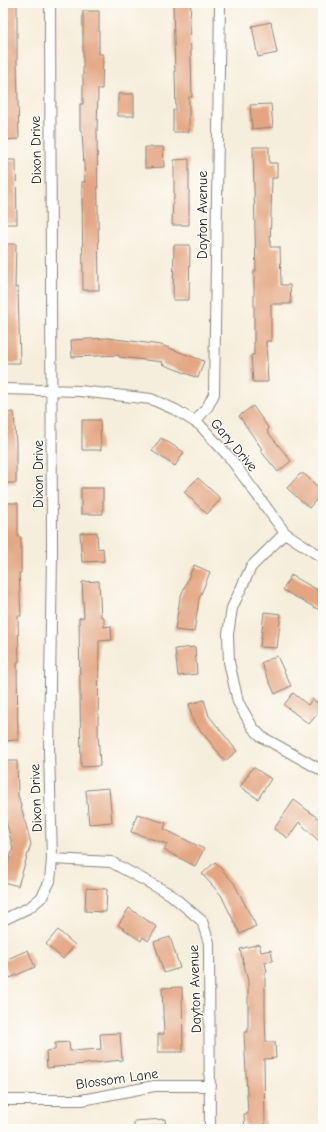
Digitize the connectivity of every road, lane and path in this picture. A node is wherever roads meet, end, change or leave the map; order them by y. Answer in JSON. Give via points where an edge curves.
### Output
{"nodes":[{"id":1,"x":50,"y":3,"type":"edge"},
{"id":2,"x":220,"y":3,"type":"edge"},
{"id":3,"x":3,"y":389,"type":"edge"},
{"id":4,"x":52,"y":390,"type":"junction"},
{"id":5,"x":195,"y":422,"type":"junction"},
{"id":6,"x":285,"y":533,"type":"junction"},
{"id":7,"x":323,"y":558,"type":"edge"},
{"id":8,"x":323,"y":770,"type":"edge"},
{"id":9,"x":52,"y":859,"type":"junction"},
{"id":10,"x":3,"y":920,"type":"edge"},
{"id":11,"x":210,"y":1086,"type":"junction"},
{"id":12,"x":3,"y":1100,"type":"edge"},
{"id":13,"x":210,"y":1129,"type":"edge"}],
"edges":[{"from":1,"to":4,"type":"street","name":"Dixon Drive"},
{"from":2,"to":5,"type":"street","name":"Dayton Avenue","via":[[214,394]]},
{"from":3,"to":4,"type":"street","name":"Gary Drive"},
{"from":4,"to":5,"type":"street","name":"Gary Drive","via":[[151,399]]},
{"from":4,"to":9,"type":"street","name":"Dixon Drive","via":[[49,751]]},
{"from":5,"to":6,"type":"street","name":"Gary Drive","via":[[230,458]]},
{"from":6,"to":7,"type":"street","name":"Gary Drive"},
{"from":6,"to":8,"type":"street","via":[[251,567],[232,608],[228,634],[229,662],[238,702],[253,728],[262,737]]},
{"from":9,"to":10,"type":"street","name":"Dixon Drive","via":[[50,881],[42,897],[30,908]]},
{"from":9,"to":11,"type":"street","name":"Dayton Avenue","via":[[111,862],[170,894],[202,921],[210,944]]},
{"from":11,"to":12,"type":"street","name":"Blossom Lane","via":[[154,1086],[82,1100]]},
{"from":11,"to":13,"type":"street","name":"Dayton Avenue"}]}
